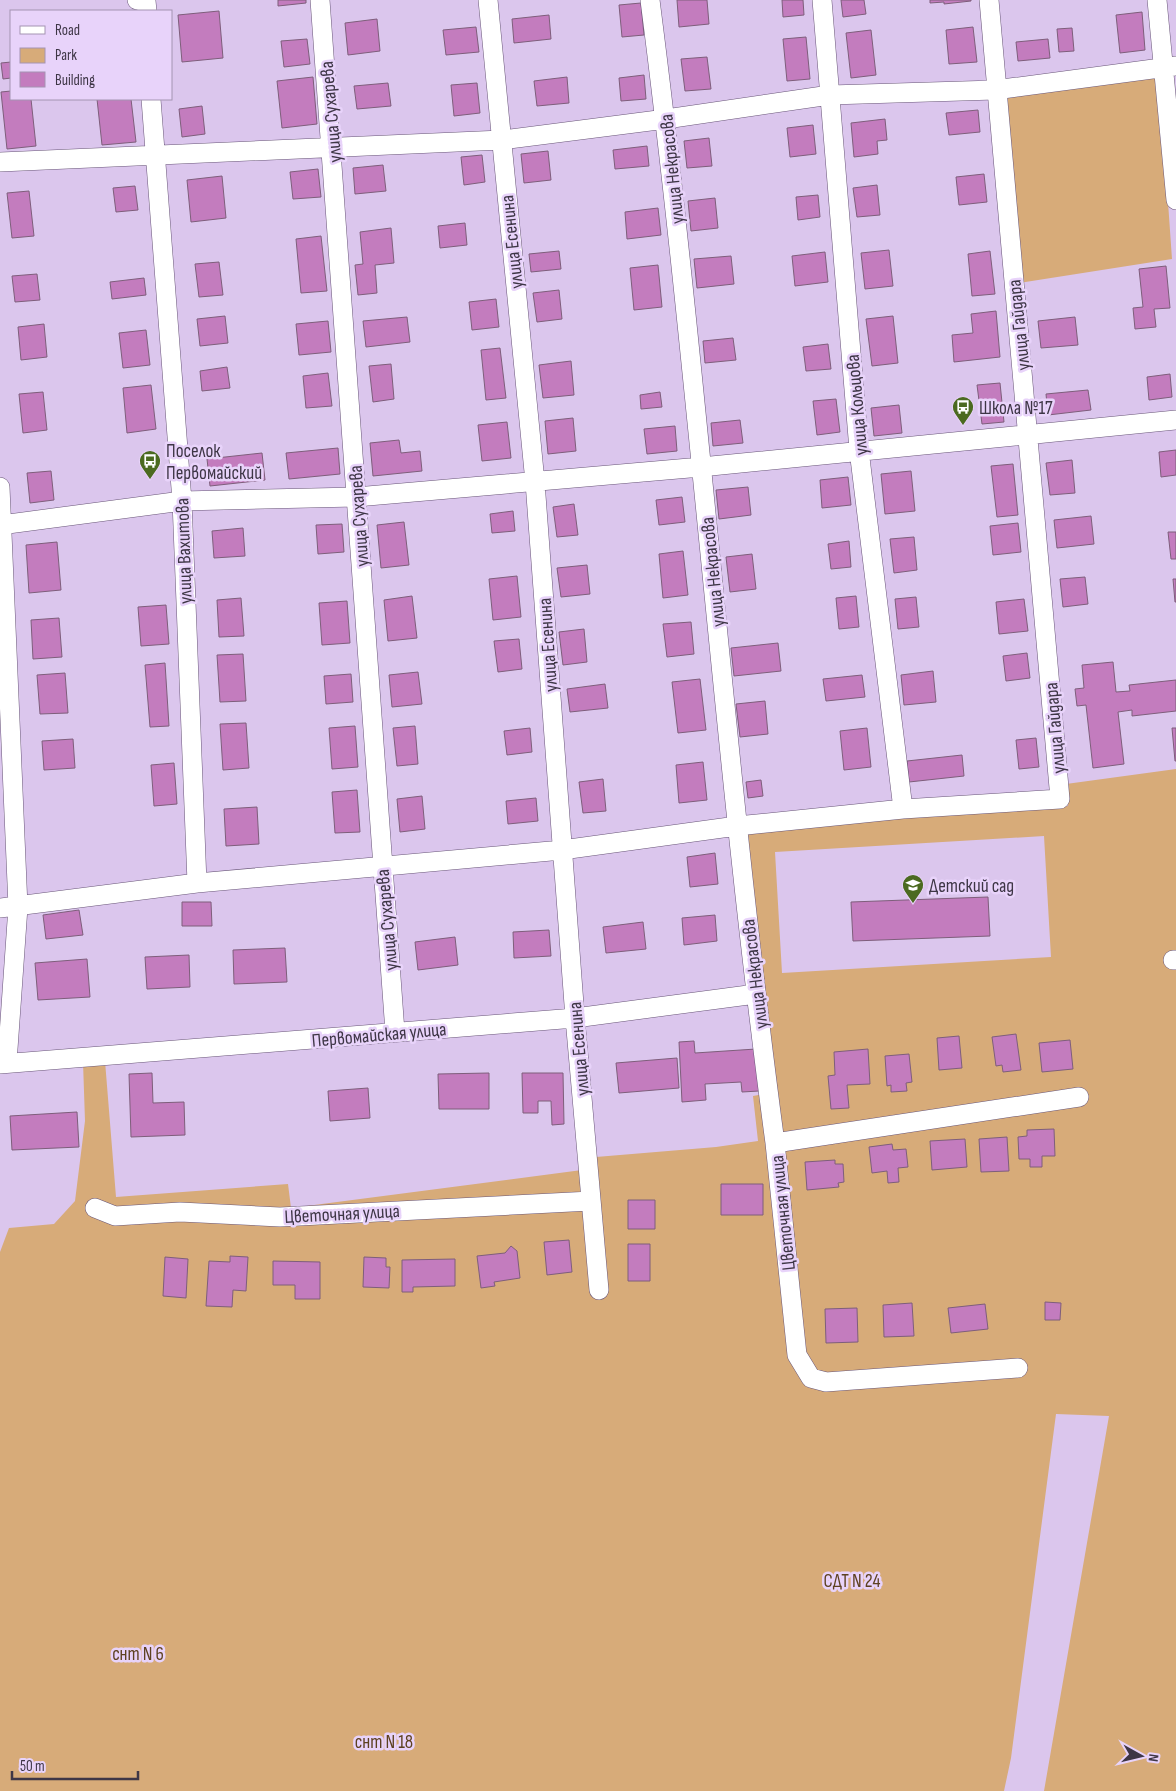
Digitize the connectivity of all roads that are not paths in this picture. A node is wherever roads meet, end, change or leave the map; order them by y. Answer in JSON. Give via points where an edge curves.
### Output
{"nodes":[{"id":1,"x":137,"y":0,"type":"edge"},
{"id":2,"x":320,"y":0,"type":"edge"},
{"id":3,"x":488,"y":0,"type":"edge"},
{"id":4,"x":650,"y":0,"type":"edge"},
{"id":5,"x":822,"y":0,"type":"edge"},
{"id":6,"x":989,"y":0,"type":"edge"},
{"id":7,"x":1157,"y":0,"type":"edge"},
{"id":8,"x":147,"y":10,"type":"edge"},
{"id":9,"x":1170,"y":67,"type":"edge"},
{"id":10,"x":995,"y":90,"type":"junction"},
{"id":11,"x":830,"y":95,"type":"junction"},
{"id":12,"x":151,"y":100,"type":"edge"},
{"id":13,"x":666,"y":119,"type":"junction"},
{"id":14,"x":502,"y":140,"type":"junction"},
{"id":15,"x":333,"y":146,"type":"junction"},
{"id":16,"x":154,"y":155,"type":"junction"},
{"id":17,"x":0,"y":162,"type":"edge"},
{"id":18,"x":1176,"y":200,"type":"edge"},
{"id":19,"x":1176,"y":420,"type":"edge"},
{"id":20,"x":1029,"y":435,"type":"junction"},
{"id":21,"x":859,"y":450,"type":"junction"},
{"id":22,"x":702,"y":467,"type":"junction"},
{"id":23,"x":535,"y":482,"type":"junction"},
{"id":24,"x":0,"y":487,"type":"edge"},
{"id":25,"x":356,"y":497,"type":"junction"},
{"id":26,"x":182,"y":501,"type":"junction"},
{"id":27,"x":1,"y":525,"type":"edge"},
{"id":28,"x":903,"y":808,"type":"junction"},
{"id":29,"x":737,"y":826,"type":"junction"},
{"id":30,"x":562,"y":850,"type":"junction"},
{"id":31,"x":382,"y":865,"type":"junction"},
{"id":32,"x":197,"y":883,"type":"junction"},
{"id":33,"x":9,"y":907,"type":"edge"},
{"id":34,"x":756,"y":994,"type":"junction"},
{"id":35,"x":575,"y":1018,"type":"junction"},
{"id":36,"x":395,"y":1032,"type":"junction"},
{"id":37,"x":3,"y":1064,"type":"edge"},
{"id":38,"x":1079,"y":1097,"type":"dead end"},
{"id":39,"x":774,"y":1143,"type":"junction"},
{"id":40,"x":591,"y":1201,"type":"junction"},
{"id":41,"x":94,"y":1208,"type":"dead end"},
{"id":42,"x":599,"y":1290,"type":"dead end"},
{"id":43,"x":1018,"y":1368,"type":"dead end"}],
"edges":[{"from":1,"to":8,"type":"street","via":[[146,1]]},
{"from":2,"to":15,"type":"street","name":"улица Сухарева"},
{"from":3,"to":14,"type":"street","name":"улица Есенина"},
{"from":4,"to":13,"type":"street","name":"улица Некрасова"},
{"from":5,"to":11,"type":"street","name":"улица Кольцова"},
{"from":6,"to":10,"type":"street","name":"улица Гайдара"},
{"from":7,"to":9,"type":"street"},
{"from":9,"to":10,"type":"street"},
{"from":9,"to":18,"type":"street"},
{"from":10,"to":11,"type":"street"},
{"from":10,"to":20,"type":"street","name":"улица Гайдара"},
{"from":11,"to":13,"type":"street"},
{"from":11,"to":21,"type":"street","name":"улица Кольцова"},
{"from":12,"to":16,"type":"street","name":"улица Вахитова"},
{"from":13,"to":14,"type":"street"},
{"from":13,"to":22,"type":"street","name":"улица Некрасова"},
{"from":14,"to":15,"type":"street"},
{"from":14,"to":23,"type":"street","name":"улица Есенина"},
{"from":15,"to":16,"type":"street"},
{"from":15,"to":25,"type":"street","name":"улица Сухарева"},
{"from":16,"to":17,"type":"street"},
{"from":16,"to":26,"type":"street","name":"улица Вахитова"},
{"from":19,"to":20,"type":"street"},
{"from":20,"to":21,"type":"street"},
{"from":20,"to":28,"type":"street","name":"улица Гайдара","via":[[1060,799]]},
{"from":21,"to":22,"type":"street"},
{"from":21,"to":28,"type":"street","name":"улица Кольцова"},
{"from":22,"to":23,"type":"street"},
{"from":22,"to":29,"type":"street","name":"улица Некрасова"},
{"from":23,"to":25,"type":"street"},
{"from":23,"to":30,"type":"street","name":"улица Есенина"},
{"from":24,"to":27,"type":"street"},
{"from":25,"to":26,"type":"street"},
{"from":25,"to":31,"type":"street","name":"улица Сухарева"},
{"from":26,"to":27,"type":"street"},
{"from":26,"to":32,"type":"street","name":"улица Вахитова"},
{"from":27,"to":33,"type":"street"},
{"from":28,"to":29,"type":"street"},
{"from":29,"to":30,"type":"street"},
{"from":29,"to":34,"type":"street","name":"улица Некрасова"},
{"from":30,"to":31,"type":"street"},
{"from":30,"to":35,"type":"street","name":"улица Есенина"},
{"from":31,"to":32,"type":"street"},
{"from":31,"to":36,"type":"street","name":"улица Сухарева"},
{"from":32,"to":33,"type":"street"},
{"from":33,"to":37,"type":"street"},
{"from":34,"to":35,"type":"street","name":"Первомайская улица"},
{"from":34,"to":39,"type":"street","name":"улица Некрасова"},
{"from":35,"to":36,"type":"street","name":"Первомайская улица"},
{"from":35,"to":40,"type":"street","name":"улица Есенина"},
{"from":36,"to":37,"type":"street","name":"Первомайская улица"},
{"from":38,"to":39,"type":"street","name":"Цветочная улица"},
{"from":39,"to":43,"type":"street","name":"Цветочная улица","via":[[797,1355],[811,1378],[826,1382]]},
{"from":40,"to":41,"type":"street","name":"Цветочная улица","via":[[280,1216],[180,1212],[115,1216]]},
{"from":40,"to":42,"type":"street","name":"улица Есенина"}]}
